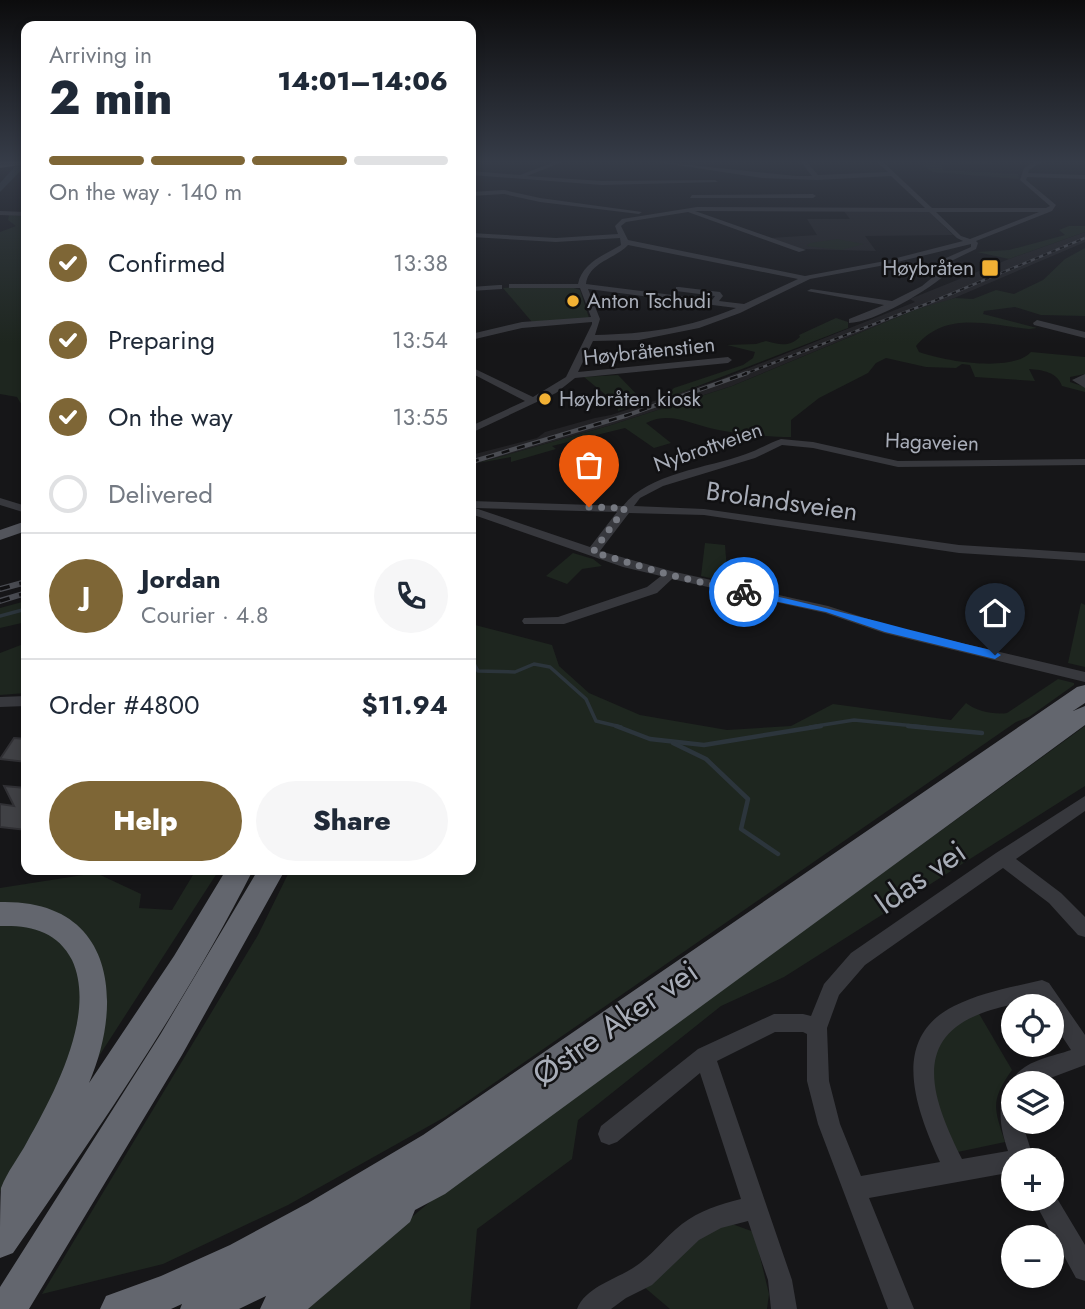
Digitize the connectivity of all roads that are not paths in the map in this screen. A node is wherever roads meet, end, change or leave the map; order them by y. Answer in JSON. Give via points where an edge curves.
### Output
{"nodes":[{"id":1,"x":621,"y":222,"type":"edge"},
{"id":2,"x":727,"y":222,"type":"edge"},
{"id":3,"x":944,"y":222,"type":"edge"},
{"id":4,"x":1019,"y":222,"type":"edge"},
{"id":5,"x":476,"y":235,"type":"edge"},
{"id":6,"x":624,"y":239,"type":"junction"},
{"id":7,"x":970,"y":241,"type":"junction"},
{"id":8,"x":802,"y":250,"type":"dead end"},
{"id":9,"x":806,"y":278,"type":"junction"},
{"id":10,"x":476,"y":280,"type":"edge"},
{"id":11,"x":512,"y":286,"type":"dead end"},
{"id":12,"x":583,"y":286,"type":"junction"},
{"id":13,"x":476,"y":289,"type":"edge"},
{"id":14,"x":677,"y":289,"type":"dead end"},
{"id":15,"x":811,"y":292,"type":"dead end"},
{"id":16,"x":714,"y":303,"type":"junction"},
{"id":17,"x":893,"y":304,"type":"junction"},
{"id":18,"x":746,"y":307,"type":"junction"},
{"id":19,"x":596,"y":319,"type":"junction"},
{"id":20,"x":852,"y":321,"type":"dead end"},
{"id":21,"x":1037,"y":323,"type":"dead end"},
{"id":22,"x":1085,"y":335,"type":"edge"},
{"id":23,"x":476,"y":336,"type":"edge"},
{"id":24,"x":590,"y":338,"type":"junction"},
{"id":25,"x":727,"y":360,"type":"dead end"},
{"id":26,"x":476,"y":372,"type":"edge"},
{"id":27,"x":573,"y":375,"type":"junction"},
{"id":28,"x":1085,"y":377,"type":"edge"},
{"id":29,"x":1085,"y":386,"type":"edge"},
{"id":30,"x":533,"y":401,"type":"junction"},
{"id":31,"x":476,"y":428,"type":"edge"},
{"id":32,"x":781,"y":442,"type":"joint"},
{"id":33,"x":1085,"y":461,"type":"edge"},
{"id":34,"x":0,"y":501,"type":"edge"},
{"id":35,"x":476,"y":504,"type":"edge"},
{"id":36,"x":21,"y":508,"type":"edge"},
{"id":37,"x":625,"y":508,"type":"junction"},
{"id":38,"x":476,"y":512,"type":"edge"},
{"id":39,"x":21,"y":528,"type":"edge"},
{"id":40,"x":0,"y":535,"type":"edge"},
{"id":41,"x":593,"y":552,"type":"junction"},
{"id":42,"x":1085,"y":558,"type":"edge"},
{"id":43,"x":670,"y":575,"type":"junction"},
{"id":44,"x":529,"y":621,"type":"dead end"},
{"id":45,"x":1083,"y":681,"type":"edge"},
{"id":46,"x":21,"y":701,"type":"edge"},
{"id":47,"x":0,"y":702,"type":"edge"},
{"id":48,"x":1085,"y":714,"type":"edge"},
{"id":49,"x":1085,"y":802,"type":"edge"},
{"id":50,"x":1002,"y":858,"type":"junction"},
{"id":51,"x":237,"y":875,"type":"edge"},
{"id":52,"x":269,"y":875,"type":"edge"},
{"id":53,"x":0,"y":914,"type":"edge"},
{"id":54,"x":1085,"y":929,"type":"edge"},
{"id":55,"x":817,"y":1028,"type":"junction"},
{"id":56,"x":1085,"y":1054,"type":"edge"},
{"id":57,"x":705,"y":1056,"type":"junction"},
{"id":58,"x":1040,"y":1071,"type":"edge"},
{"id":59,"x":609,"y":1134,"type":"dead end"},
{"id":60,"x":1001,"y":1163,"type":"edge"},
{"id":61,"x":956,"y":1171,"type":"junction"},
{"id":62,"x":433,"y":1182,"type":"junction"},
{"id":63,"x":854,"y":1189,"type":"junction"},
{"id":64,"x":755,"y":1207,"type":"junction"},
{"id":65,"x":1052,"y":1211,"type":"edge"},
{"id":66,"x":0,"y":1227,"type":"edge"},
{"id":67,"x":0,"y":1240,"type":"edge"},
{"id":68,"x":1085,"y":1269,"type":"edge"},
{"id":69,"x":14,"y":1299,"type":"edge"},
{"id":70,"x":119,"y":1309,"type":"edge"},
{"id":71,"x":199,"y":1309,"type":"edge"},
{"id":72,"x":279,"y":1309,"type":"edge"},
{"id":73,"x":590,"y":1309,"type":"edge"},
{"id":74,"x":784,"y":1309,"type":"edge"},
{"id":75,"x":901,"y":1309,"type":"edge"}],
"edges":[{"from":1,"to":6,"type":"street","via":[[618,228]]},
{"from":2,"to":8,"type":"street"},
{"from":3,"to":7,"type":"street"},
{"from":4,"to":7,"type":"street"},
{"from":5,"to":6,"type":"street"},
{"from":6,"to":9,"type":"street"},
{"from":6,"to":12,"type":"street","via":[[620,250],[589,267]]},
{"from":7,"to":9,"type":"street"},
{"from":7,"to":17,"type":"street","via":[[974,248],[940,264],[945,271],[941,275]]},
{"from":9,"to":18,"type":"street"},
{"from":10,"to":13,"type":"street","via":[[497,287]]},
{"from":11,"to":12,"type":"street"},
{"from":12,"to":16,"type":"street"},
{"from":12,"to":19,"type":"street"},
{"from":14,"to":16,"type":"street","via":[[717,294]]},
{"from":15,"to":17,"type":"street"},
{"from":16,"to":18,"type":"street"},
{"from":17,"to":20,"type":"street"},
{"from":18,"to":24,"type":"street","via":[[675,331]]},
{"from":19,"to":23,"type":"street","via":[[531,323]]},
{"from":19,"to":24,"type":"street"},
{"from":21,"to":22,"type":"street"},
{"from":24,"to":27,"type":"street"},
{"from":25,"to":27,"type":"street","name":"Høybråtenstien"},
{"from":26,"to":30,"type":"street"},
{"from":27,"to":30,"type":"street"},
{"from":28,"to":29,"type":"street","via":[[1077,380]]},
{"from":30,"to":31,"type":"street"},
{"from":32,"to":33,"type":"street","name":"Hagaveien","via":[[898,464]]},
{"from":32,"to":37,"type":"street","name":"Nybrottveien","via":[[659,484]]},
{"from":34,"to":36,"type":"street"},
{"from":35,"to":37,"type":"street","name":"Brolandsveien"},
{"from":37,"to":41,"type":"street","name":"Nybrottveien"},
{"from":37,"to":42,"type":"street","name":"Brolandsveien","via":[[723,514],[959,549]]},
{"from":38,"to":41,"type":"street"},
{"from":39,"to":40,"type":"main road"},
{"from":41,"to":43,"type":"street"},
{"from":43,"to":44,"type":"street","via":[[657,587],[559,621]]},
{"from":43,"to":45,"type":"street","via":[[828,610]]},
{"from":45,"to":70,"type":"highway","name":"Østre Aker vei","via":[[435,1147],[240,1260]]},
{"from":46,"to":47,"type":"street"},
{"from":48,"to":62,"type":"highway","name":"Østre Aker vei"},
{"from":49,"to":50,"type":"street","name":"Idas vei"},
{"from":50,"to":54,"type":"street","via":[[1055,898]]},
{"from":50,"to":55,"type":"street","name":"Idas vei","via":[[858,959],[831,990]]},
{"from":51,"to":67,"type":"highway","via":[[132,1047]]},
{"from":52,"to":69,"type":"highway"},
{"from":53,"to":66,"type":"highway","via":[[46,919],[65,930],[88,960],[96,991],[92,1030],[73,1085]]},
{"from":55,"to":57,"type":"street","via":[[775,1023]]},
{"from":55,"to":63,"type":"street","name":"Idas vei","via":[[818,1081]]},
{"from":56,"to":58,"type":"street"},
{"from":56,"to":61,"type":"street","via":[[1042,989],[951,1018],[934,1035],[922,1080],[929,1114]]},
{"from":57,"to":59,"type":"street"},
{"from":57,"to":64,"type":"street"},
{"from":60,"to":61,"type":"street"},
{"from":61,"to":63,"type":"street"},
{"from":62,"to":71,"type":"highway","name":"Østre Aker vei"},
{"from":62,"to":72,"type":"highway"},
{"from":63,"to":75,"type":"street","name":"Idas vei"},
{"from":64,"to":73,"type":"street","via":[[718,1217],[691,1232],[643,1276]]},
{"from":64,"to":74,"type":"street","via":[[780,1280]]},
{"from":65,"to":68,"type":"street"}]}
